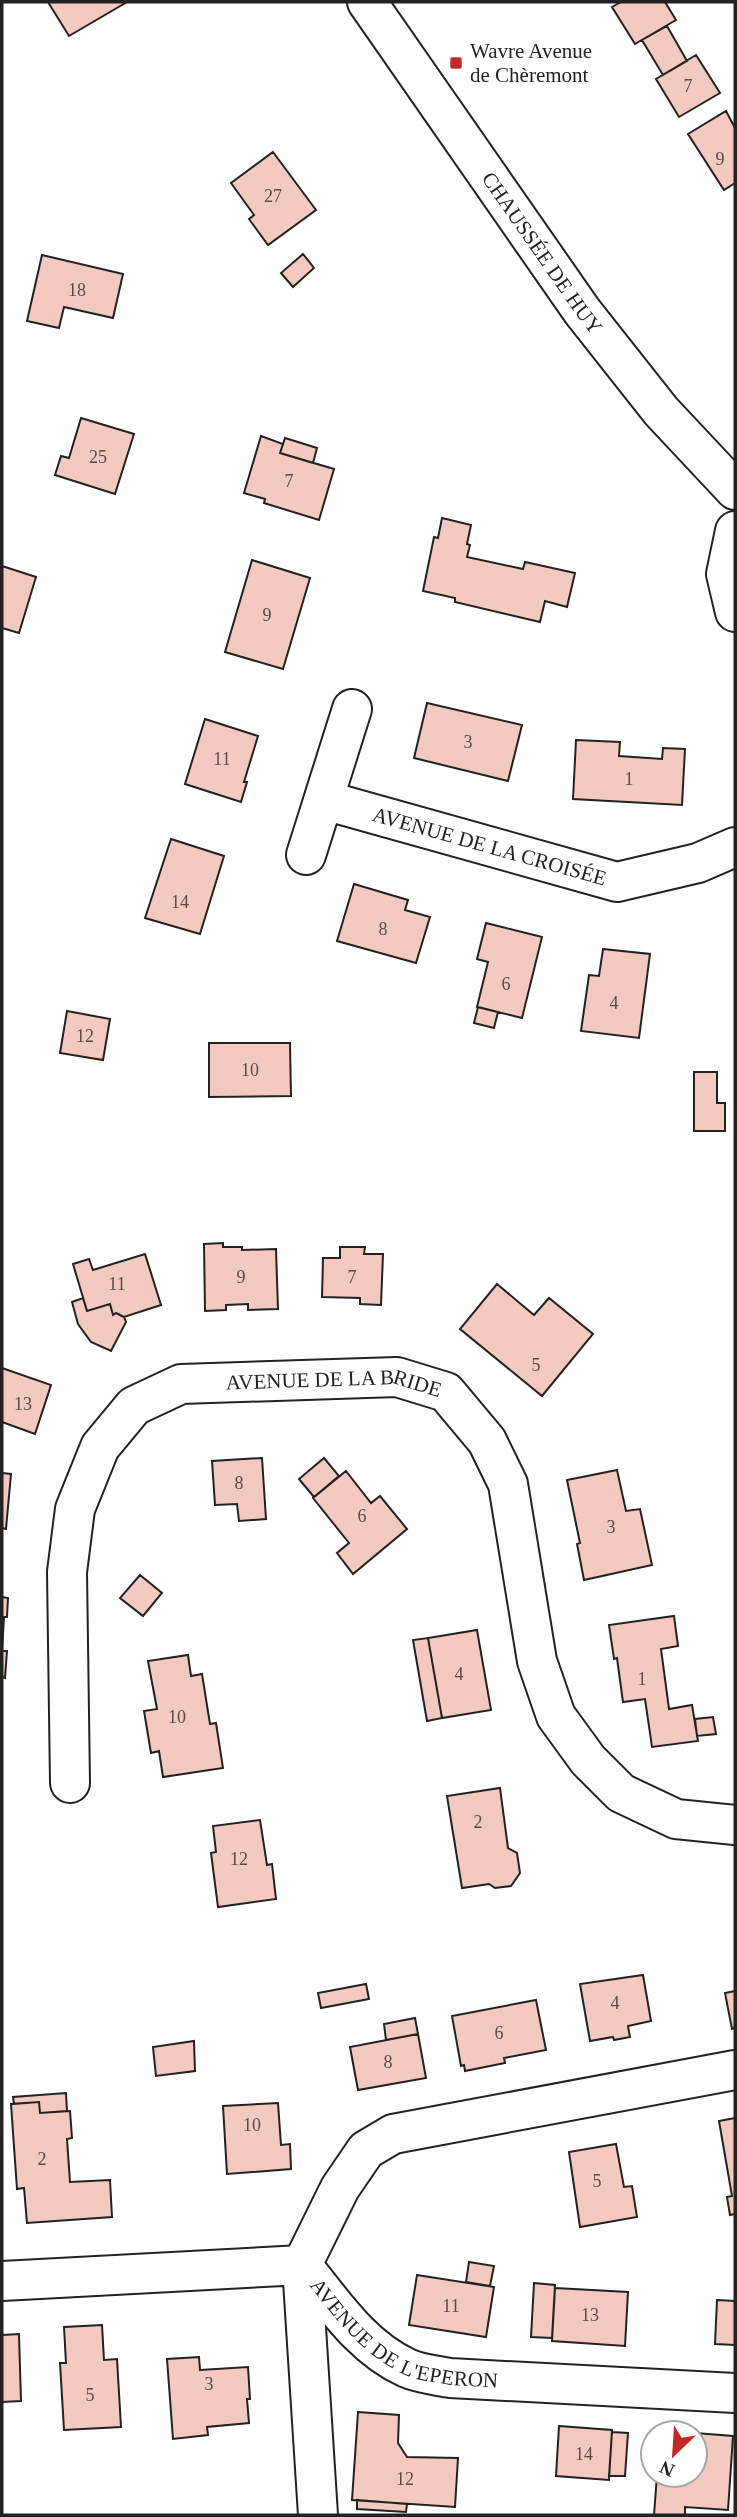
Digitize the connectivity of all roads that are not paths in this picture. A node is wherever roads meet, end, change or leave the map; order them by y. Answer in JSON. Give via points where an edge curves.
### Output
{"nodes":[{"id":1,"x":367,"y":2,"type":"edge"},
{"id":2,"x":735,"y":490,"type":"edge"},
{"id":3,"x":735,"y":531,"type":"edge"},
{"id":4,"x":735,"y":611,"type":"edge"},
{"id":5,"x":352,"y":709,"type":"dead end"},
{"id":6,"x":324,"y":800,"type":"junction"},
{"id":7,"x":735,"y":847,"type":"edge"},
{"id":8,"x":306,"y":855,"type":"dead end"},
{"id":9,"x":70,"y":1783,"type":"dead end"},
{"id":10,"x":735,"y":1825,"type":"edge"},
{"id":11,"x":735,"y":2070,"type":"edge"},
{"id":12,"x":302,"y":2265,"type":"junction"},
{"id":13,"x":2,"y":2281,"type":"edge"},
{"id":14,"x":735,"y":2393,"type":"edge"},
{"id":15,"x":318,"y":2515,"type":"edge"}],
"edges":[{"from":1,"to":2,"type":"street","name":"CHAUSSÉE DE HUY","via":[[582,311],[661,411]]},
{"from":3,"to":4,"type":"street","via":[[726,573]]},
{"from":5,"to":6,"type":"street"},
{"from":6,"to":7,"type":"street","name":"AVENUE DE LA CROISÉE","via":[[617,882],[698,863]]},
{"from":6,"to":8,"type":"street"},
{"from":9,"to":10,"type":"street","name":"AVENUE DE LA BRIDE","via":[[67,1572],[75,1509],[100,1447],[134,1406],[181,1384],[397,1377],[446,1392],[487,1441],[508,1484],[537,1661],[556,1716],[588,1760],[621,1793],[676,1819]]},
{"from":11,"to":12,"type":"street","name":"AVENUE DE L'EPERON","via":[[393,2134],[366,2150],[340,2188]]},
{"from":12,"to":13,"type":"street"},
{"from":12,"to":14,"type":"street","name":"AVENUE DE L'EPERON","via":[[357,2332],[380,2354],[410,2369],[450,2378]]},
{"from":12,"to":15,"type":"street"}]}
